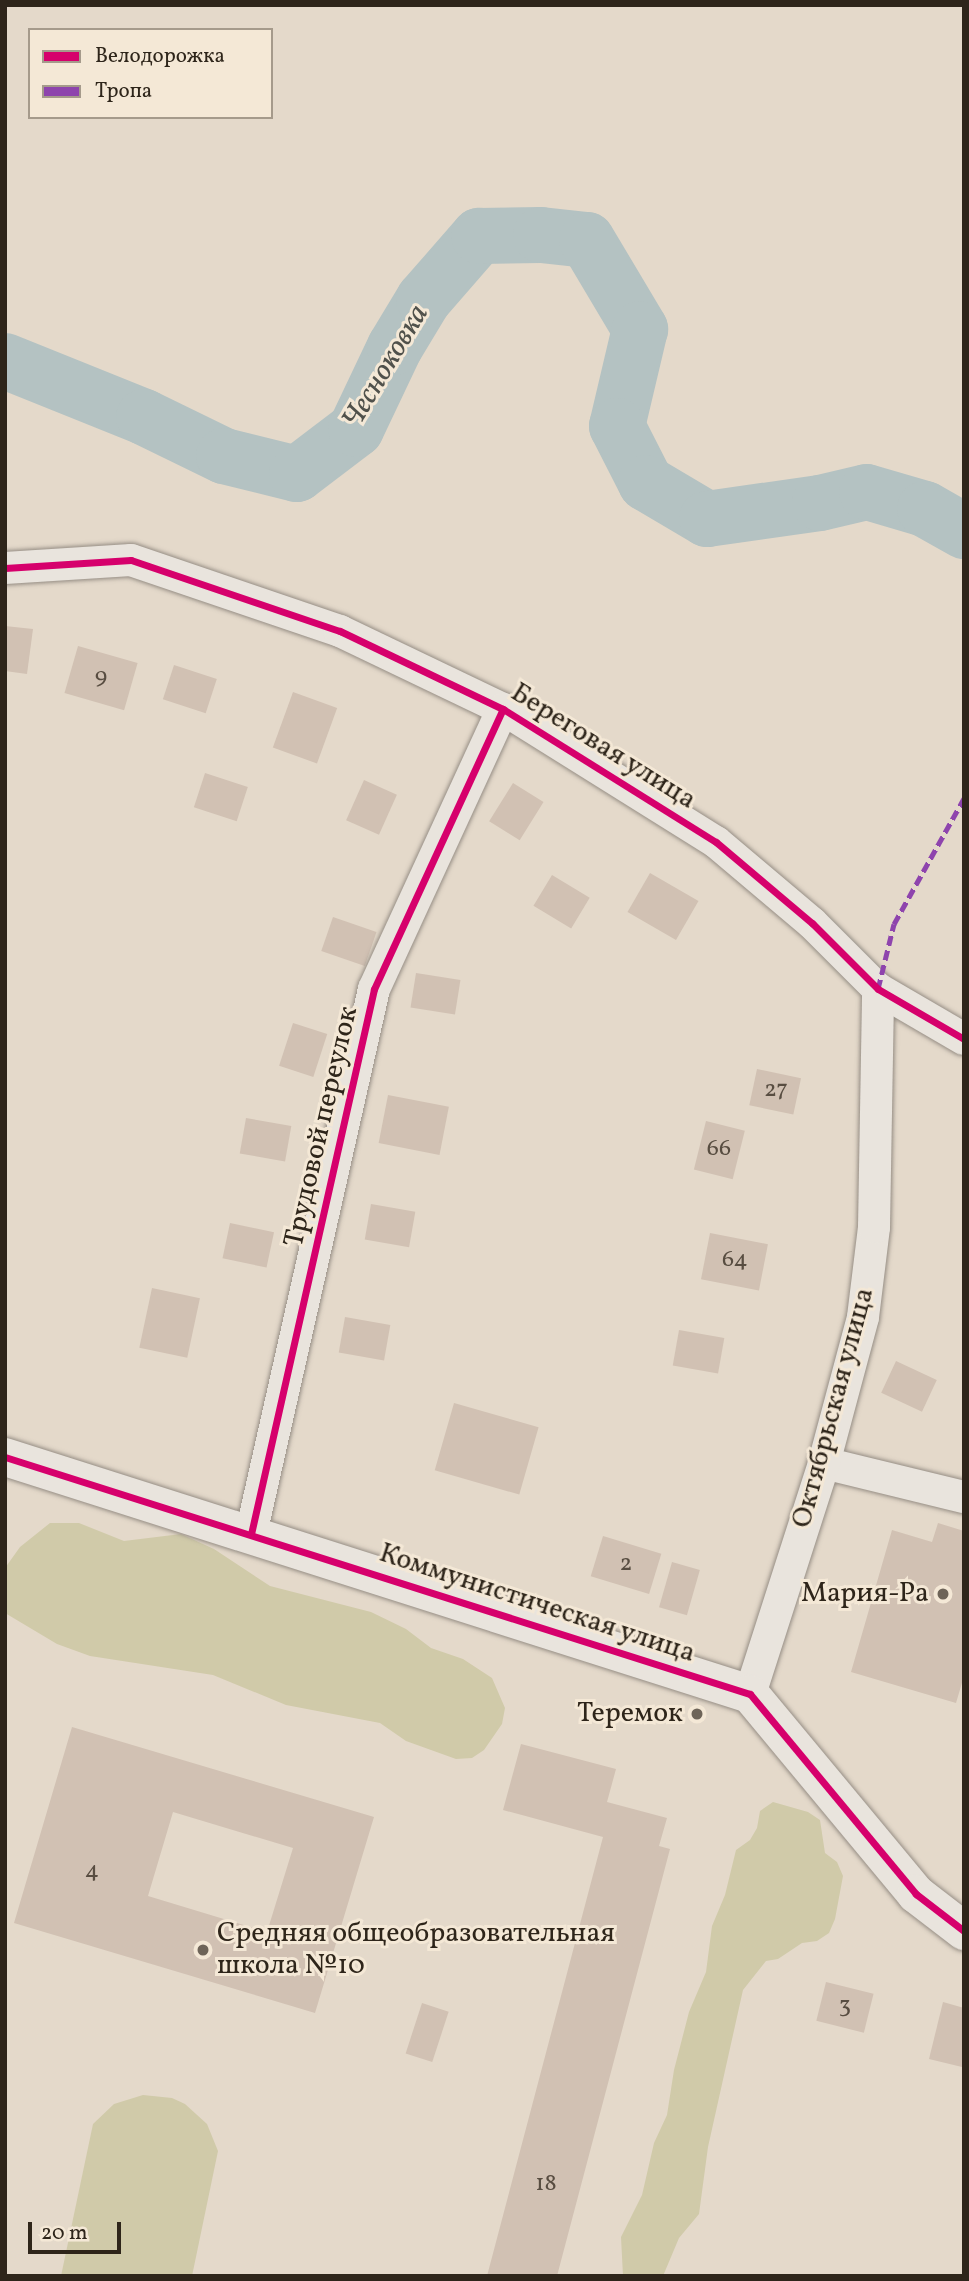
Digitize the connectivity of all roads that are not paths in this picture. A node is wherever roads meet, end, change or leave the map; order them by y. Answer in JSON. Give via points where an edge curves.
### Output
{"nodes":[{"id":1,"x":5,"y":568,"type":"edge"},
{"id":2,"x":503,"y":709,"type":"junction"},
{"id":3,"x":878,"y":989,"type":"junction"},
{"id":4,"x":964,"y":1039,"type":"edge"},
{"id":5,"x":5,"y":1457,"type":"edge"},
{"id":6,"x":824,"y":1463,"type":"junction"},
{"id":7,"x":964,"y":1497,"type":"edge"},
{"id":8,"x":251,"y":1534,"type":"junction"},
{"id":9,"x":750,"y":1694,"type":"junction"},
{"id":10,"x":964,"y":1931,"type":"edge"}],
"edges":[{"from":1,"to":2,"type":"street","name":"Береговая улица","via":[[131,560],[340,631]]},
{"from":2,"to":3,"type":"street","name":"Береговая улица","via":[[716,842],[812,923]]},
{"from":2,"to":8,"type":"street","name":"Трудовой переулок","via":[[374,989]]},
{"from":3,"to":4,"type":"street","name":"Береговая улица"},
{"from":3,"to":6,"type":"street","name":"Октябрьская улица","via":[[874,1227],[863,1317]]},
{"from":5,"to":8,"type":"street","name":"Коммунистическая улица"},
{"from":6,"to":7,"type":"street"},
{"from":6,"to":9,"type":"street","name":"Октябрьская улица"},
{"from":8,"to":9,"type":"street","name":"Коммунистическая улица"},
{"from":9,"to":10,"type":"street","via":[[916,1894]]}]}
